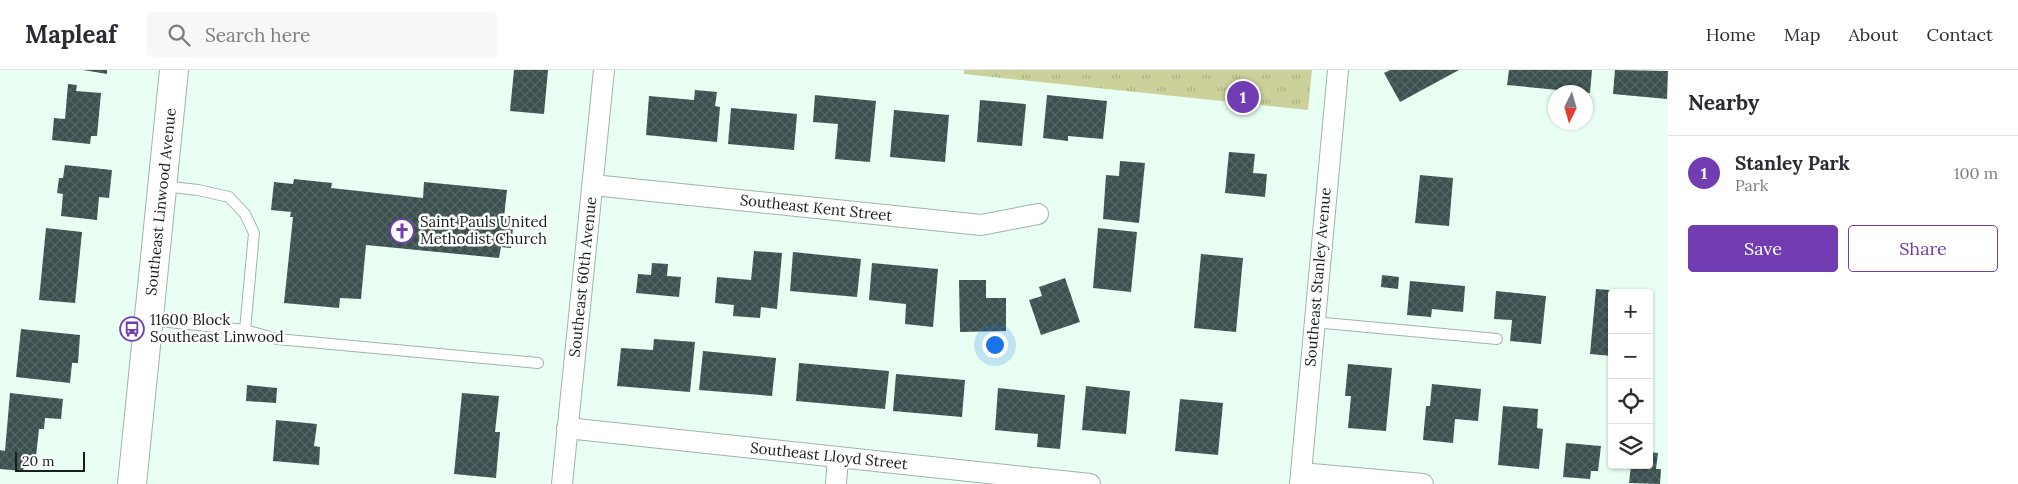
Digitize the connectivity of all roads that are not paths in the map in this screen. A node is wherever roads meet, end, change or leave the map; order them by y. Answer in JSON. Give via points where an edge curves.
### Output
{"nodes":[{"id":1,"x":174,"y":70,"type":"edge"},
{"id":2,"x":604,"y":70,"type":"edge"},
{"id":3,"x":1338,"y":70,"type":"edge"},
{"id":4,"x":162,"y":186,"type":"junction"},
{"id":5,"x":593,"y":186,"type":"junction"},
{"id":6,"x":1038,"y":214,"type":"dead end"},
{"id":7,"x":149,"y":320,"type":"junction"},
{"id":8,"x":1314,"y":322,"type":"junction"},
{"id":9,"x":245,"y":330,"type":"junction"},
{"id":10,"x":1498,"y":339,"type":"dead end"},
{"id":11,"x":538,"y":363,"type":"dead end"},
{"id":12,"x":568,"y":428,"type":"junction"},
{"id":13,"x":838,"y":457,"type":"junction"},
{"id":14,"x":1300,"y":478,"type":"edge"},
{"id":15,"x":132,"y":484,"type":"edge"},
{"id":16,"x":562,"y":484,"type":"edge"},
{"id":17,"x":836,"y":484,"type":"edge"},
{"id":18,"x":1090,"y":484,"type":"edge"},
{"id":19,"x":1423,"y":484,"type":"edge"}],
"edges":[{"from":1,"to":4,"type":"main road","name":"Southeast Linwood Avenue"},
{"from":2,"to":5,"type":"street","name":"Southeast 60th Avenue"},
{"from":3,"to":8,"type":"street","name":"Southeast Stanley Avenue"},
{"from":4,"to":7,"type":"main road","name":"Southeast Linwood Avenue"},
{"from":4,"to":9,"type":"lane","via":[[229,197],[245,214],[254,233]]},
{"from":5,"to":6,"type":"street","name":"Southeast Kent Street","via":[[981,225]]},
{"from":5,"to":12,"type":"street","name":"Southeast 60th Avenue"},
{"from":7,"to":9,"type":"lane"},
{"from":7,"to":15,"type":"main road","name":"Southeast Linwood Avenue"},
{"from":8,"to":10,"type":"lane"},
{"from":8,"to":14,"type":"street","name":"Southeast Stanley Avenue"},
{"from":9,"to":11,"type":"lane","via":[[278,339]]},
{"from":12,"to":13,"type":"street","name":"Southeast Lloyd Street"},
{"from":12,"to":16,"type":"street","name":"Southeast 60th Avenue"},
{"from":13,"to":17,"type":"street"},
{"from":13,"to":18,"type":"street","name":"Southeast Lloyd Street"},
{"from":14,"to":19,"type":"street"}]}
